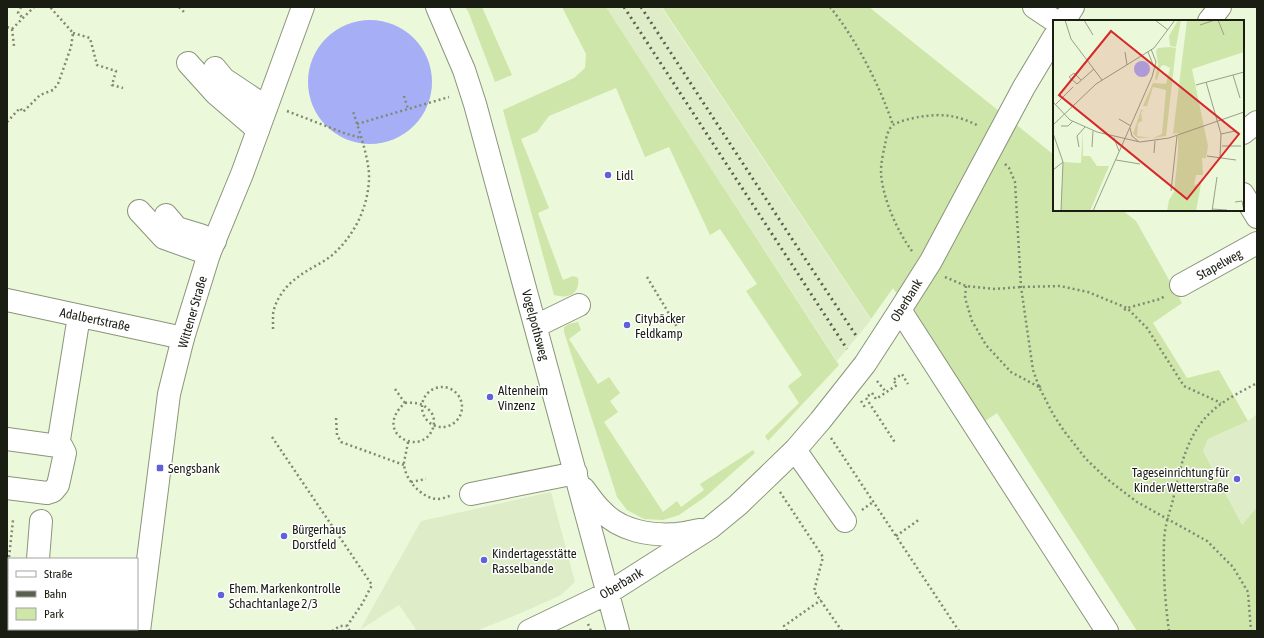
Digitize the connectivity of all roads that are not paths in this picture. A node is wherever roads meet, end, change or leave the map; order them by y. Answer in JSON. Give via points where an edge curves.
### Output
{"nodes":[{"id":1,"x":303,"y":7,"type":"edge"},
{"id":2,"x":424,"y":7,"type":"edge"},
{"id":3,"x":1034,"y":7,"type":"edge"},
{"id":4,"x":1073,"y":7,"type":"edge"},
{"id":5,"x":1220,"y":7,"type":"edge"},
{"id":6,"x":440,"y":14,"type":"edge"},
{"id":7,"x":1054,"y":20,"type":"edge"},
{"id":8,"x":1065,"y":20,"type":"edge"},
{"id":9,"x":1210,"y":20,"type":"edge"},
{"id":10,"x":1053,"y":39,"type":"edge"},
{"id":11,"x":188,"y":63,"type":"dead end"},
{"id":12,"x":215,"y":68,"type":"dead end"},
{"id":13,"x":274,"y":108,"type":"junction"},
{"id":14,"x":1257,"y":122,"type":"edge"},
{"id":15,"x":258,"y":130,"type":"junction"},
{"id":16,"x":1244,"y":132,"type":"edge"},
{"id":17,"x":1244,"y":196,"type":"edge"},
{"id":18,"x":139,"y":211,"type":"dead end"},
{"id":19,"x":166,"y":215,"type":"dead end"},
{"id":20,"x":1257,"y":217,"type":"edge"},
{"id":21,"x":1257,"y":243,"type":"edge"},
{"id":22,"x":212,"y":247,"type":"junction"},
{"id":23,"x":1180,"y":285,"type":"road end"},
{"id":24,"x":7,"y":300,"type":"edge"},
{"id":25,"x":579,"y":305,"type":"dead end"},
{"id":26,"x":900,"y":310,"type":"junction"},
{"id":27,"x":79,"y":316,"type":"junction"},
{"id":28,"x":536,"y":326,"type":"junction"},
{"id":29,"x":183,"y":338,"type":"junction"},
{"id":30,"x":7,"y":439,"type":"edge"},
{"id":31,"x":58,"y":446,"type":"junction"},
{"id":32,"x":795,"y":450,"type":"junction"},
{"id":33,"x":577,"y":475,"type":"junction"},
{"id":34,"x":7,"y":488,"type":"edge"},
{"id":35,"x":471,"y":494,"type":"road end"},
{"id":36,"x":41,"y":521,"type":"dead end"},
{"id":37,"x":845,"y":522,"type":"dead end"},
{"id":38,"x":710,"y":528,"type":"junction"},
{"id":39,"x":38,"y":558,"type":"edge"},
{"id":40,"x":608,"y":593,"type":"junction"},
{"id":41,"x":535,"y":630,"type":"edge"},
{"id":42,"x":140,"y":631,"type":"edge"},
{"id":43,"x":618,"y":631,"type":"edge"},
{"id":44,"x":1107,"y":631,"type":"edge"}],
"edges":[{"from":1,"to":13,"type":"street","name":"Wittener Straße"},
{"from":2,"to":6,"type":"street","name":"Vogelpothsweg"},
{"from":3,"to":7,"type":"street"},
{"from":4,"to":8,"type":"street"},
{"from":5,"to":9,"type":"street"},
{"from":6,"to":28,"type":"street","name":"Vogelpothsweg","via":[[473,98]]},
{"from":10,"to":26,"type":"street","name":"Oberbank","via":[[1024,87],[931,261]]},
{"from":11,"to":15,"type":"street","via":[[216,94]]},
{"from":12,"to":13,"type":"street","via":[[224,79]]},
{"from":13,"to":15,"type":"street","name":"Wittener Straße"},
{"from":14,"to":16,"type":"street"},
{"from":15,"to":22,"type":"street","name":"Wittener Straße"},
{"from":17,"to":20,"type":"street"},
{"from":18,"to":22,"type":"street","via":[[164,238]]},
{"from":19,"to":22,"type":"street","via":[[177,228],[200,235]]},
{"from":21,"to":23,"type":"street","name":"Stapelweg"},
{"from":22,"to":29,"type":"street","name":"Wittener Straße"},
{"from":24,"to":27,"type":"street","name":"Adalbertstraße"},
{"from":25,"to":28,"type":"street"},
{"from":26,"to":32,"type":"street","name":"Oberbank","via":[[865,364]]},
{"from":26,"to":44,"type":"street"},
{"from":27,"to":29,"type":"street","name":"Adalbertstraße"},
{"from":27,"to":31,"type":"street"},
{"from":28,"to":33,"type":"street","name":"Vogelpothsweg"},
{"from":29,"to":42,"type":"street","name":"Wittener Straße","via":[[170,394]]},
{"from":30,"to":31,"type":"street"},
{"from":31,"to":34,"type":"street","via":[[62,447],[65,453],[58,485],[53,491],[47,493]]},
{"from":32,"to":37,"type":"street"},
{"from":32,"to":38,"type":"street","name":"Oberbank"},
{"from":33,"to":35,"type":"street"},
{"from":33,"to":38,"type":"street","name":"Oberbank","via":[[584,490],[602,512],[631,529],[650,534],[676,534]]},
{"from":33,"to":40,"type":"street","name":"Vogelpothsweg"},
{"from":36,"to":39,"type":"street"},
{"from":38,"to":40,"type":"street","name":"Oberbank"},
{"from":40,"to":41,"type":"street","name":"Oberbank"},
{"from":40,"to":43,"type":"street","name":"Vogelpothsweg"}]}
